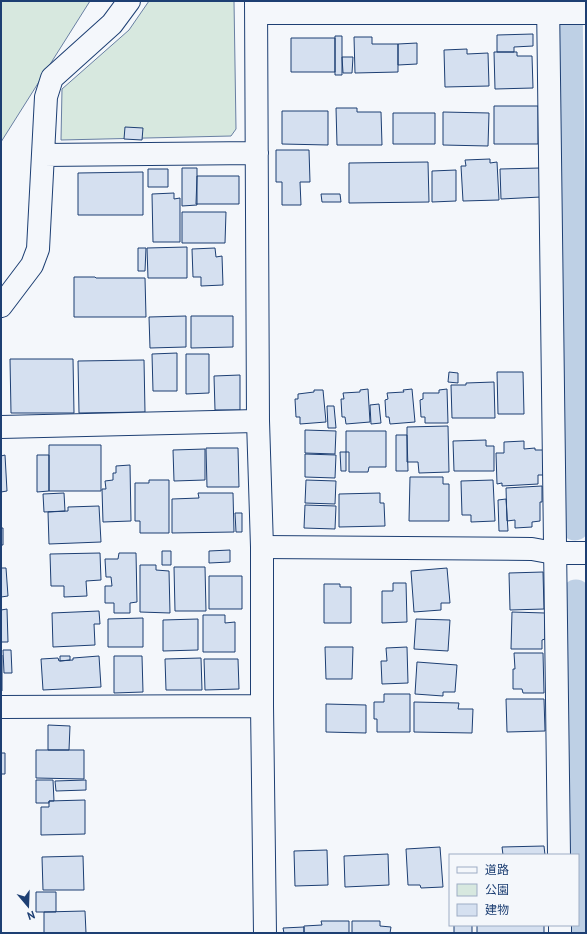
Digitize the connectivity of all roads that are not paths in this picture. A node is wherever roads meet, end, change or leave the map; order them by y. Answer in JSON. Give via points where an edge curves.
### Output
{"nodes":[{"id":1,"x":129,"y":1,"type":"edge"},
{"id":2,"x":256,"y":7,"type":"edge"},
{"id":3,"x":552,"y":9,"type":"edge"},
{"id":4,"x":586,"y":13,"type":"edge"},
{"id":5,"x":257,"y":153,"type":"junction"},
{"id":6,"x":43,"y":155,"type":"junction"},
{"id":7,"x":1,"y":306,"type":"edge"},
{"id":8,"x":258,"y":421,"type":"junction"},
{"id":9,"x":1,"y":427,"type":"edge"},
{"id":10,"x":262,"y":547,"type":"junction"},
{"id":11,"x":558,"y":553,"type":"junction"},
{"id":12,"x":586,"y":553,"type":"edge"},
{"id":13,"x":262,"y":706,"type":"junction"},
{"id":14,"x":1,"y":707,"type":"edge"},
{"id":15,"x":559,"y":854,"type":"edge"},
{"id":16,"x":265,"y":933,"type":"edge"}],
"edges":[{"from":1,"to":6,"type":"street","via":[[112,24],[52,78],[46,97]]},
{"from":2,"to":3,"type":"street"},
{"from":2,"to":5,"type":"street"},
{"from":3,"to":4,"type":"street"},
{"from":3,"to":11,"type":"street"},
{"from":5,"to":6,"type":"street"},
{"from":5,"to":8,"type":"street"},
{"from":6,"to":7,"type":"street","via":[[38,249],[32,265]]},
{"from":8,"to":9,"type":"street"},
{"from":8,"to":10,"type":"street"},
{"from":10,"to":11,"type":"street","via":[[532,549]]},
{"from":10,"to":13,"type":"street"},
{"from":11,"to":12,"type":"street"},
{"from":11,"to":15,"type":"street"},
{"from":13,"to":14,"type":"street"},
{"from":13,"to":16,"type":"street"}]}
